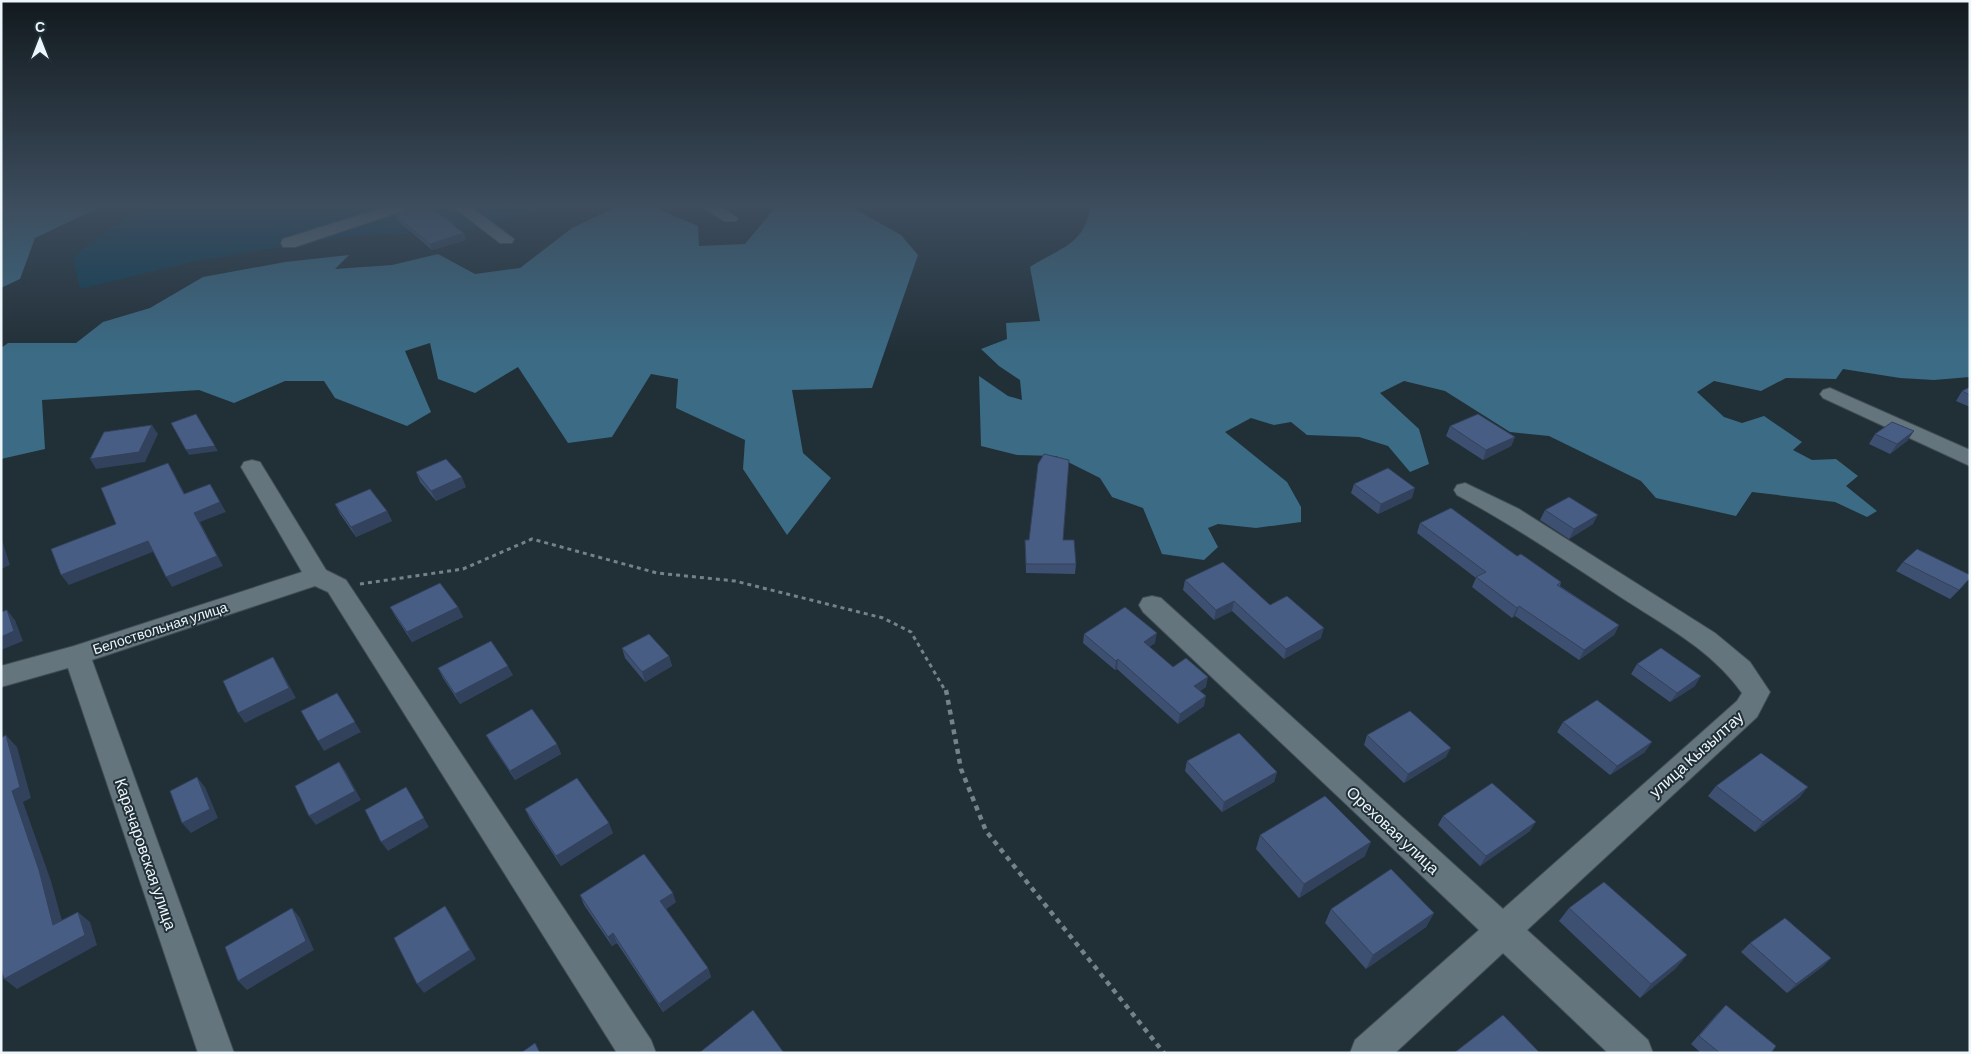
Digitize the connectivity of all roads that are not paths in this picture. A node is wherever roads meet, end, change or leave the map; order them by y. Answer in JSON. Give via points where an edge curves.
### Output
{"nodes":[{"id":1,"x":1830,"y":394,"type":"dead end"},
{"id":2,"x":1970,"y":459,"type":"edge"},
{"id":3,"x":252,"y":467,"type":"dead end"},
{"id":4,"x":1465,"y":490,"type":"dead end"},
{"id":5,"x":328,"y":581,"type":"junction"},
{"id":6,"x":1152,"y":605,"type":"dead end"},
{"id":7,"x":77,"y":655,"type":"junction"},
{"id":8,"x":1,"y":677,"type":"edge"},
{"id":9,"x":1501,"y":931,"type":"junction"},
{"id":10,"x":216,"y":1053,"type":"edge"},
{"id":11,"x":638,"y":1053,"type":"edge"},
{"id":12,"x":1368,"y":1053,"type":"edge"},
{"id":13,"x":1635,"y":1053,"type":"edge"}],
"edges":[{"from":1,"to":2,"type":"street"},
{"from":3,"to":5,"type":"street"},
{"from":4,"to":9,"type":"street","name":"улица Кызылтау","via":[[1511,514],[1706,640],[1740,668],[1756,692],[1747,708]]},
{"from":5,"to":7,"type":"street","name":"Белоствольная улица"},
{"from":5,"to":11,"type":"street"},
{"from":6,"to":9,"type":"street","name":"Ореховая улица"},
{"from":7,"to":8,"type":"street","name":"Белоствольная улица"},
{"from":7,"to":10,"type":"street","name":"Карачаровская улица"},
{"from":9,"to":12,"type":"street","name":"улица Кызылтау"},
{"from":9,"to":13,"type":"street","name":"Ореховая улица"}]}
